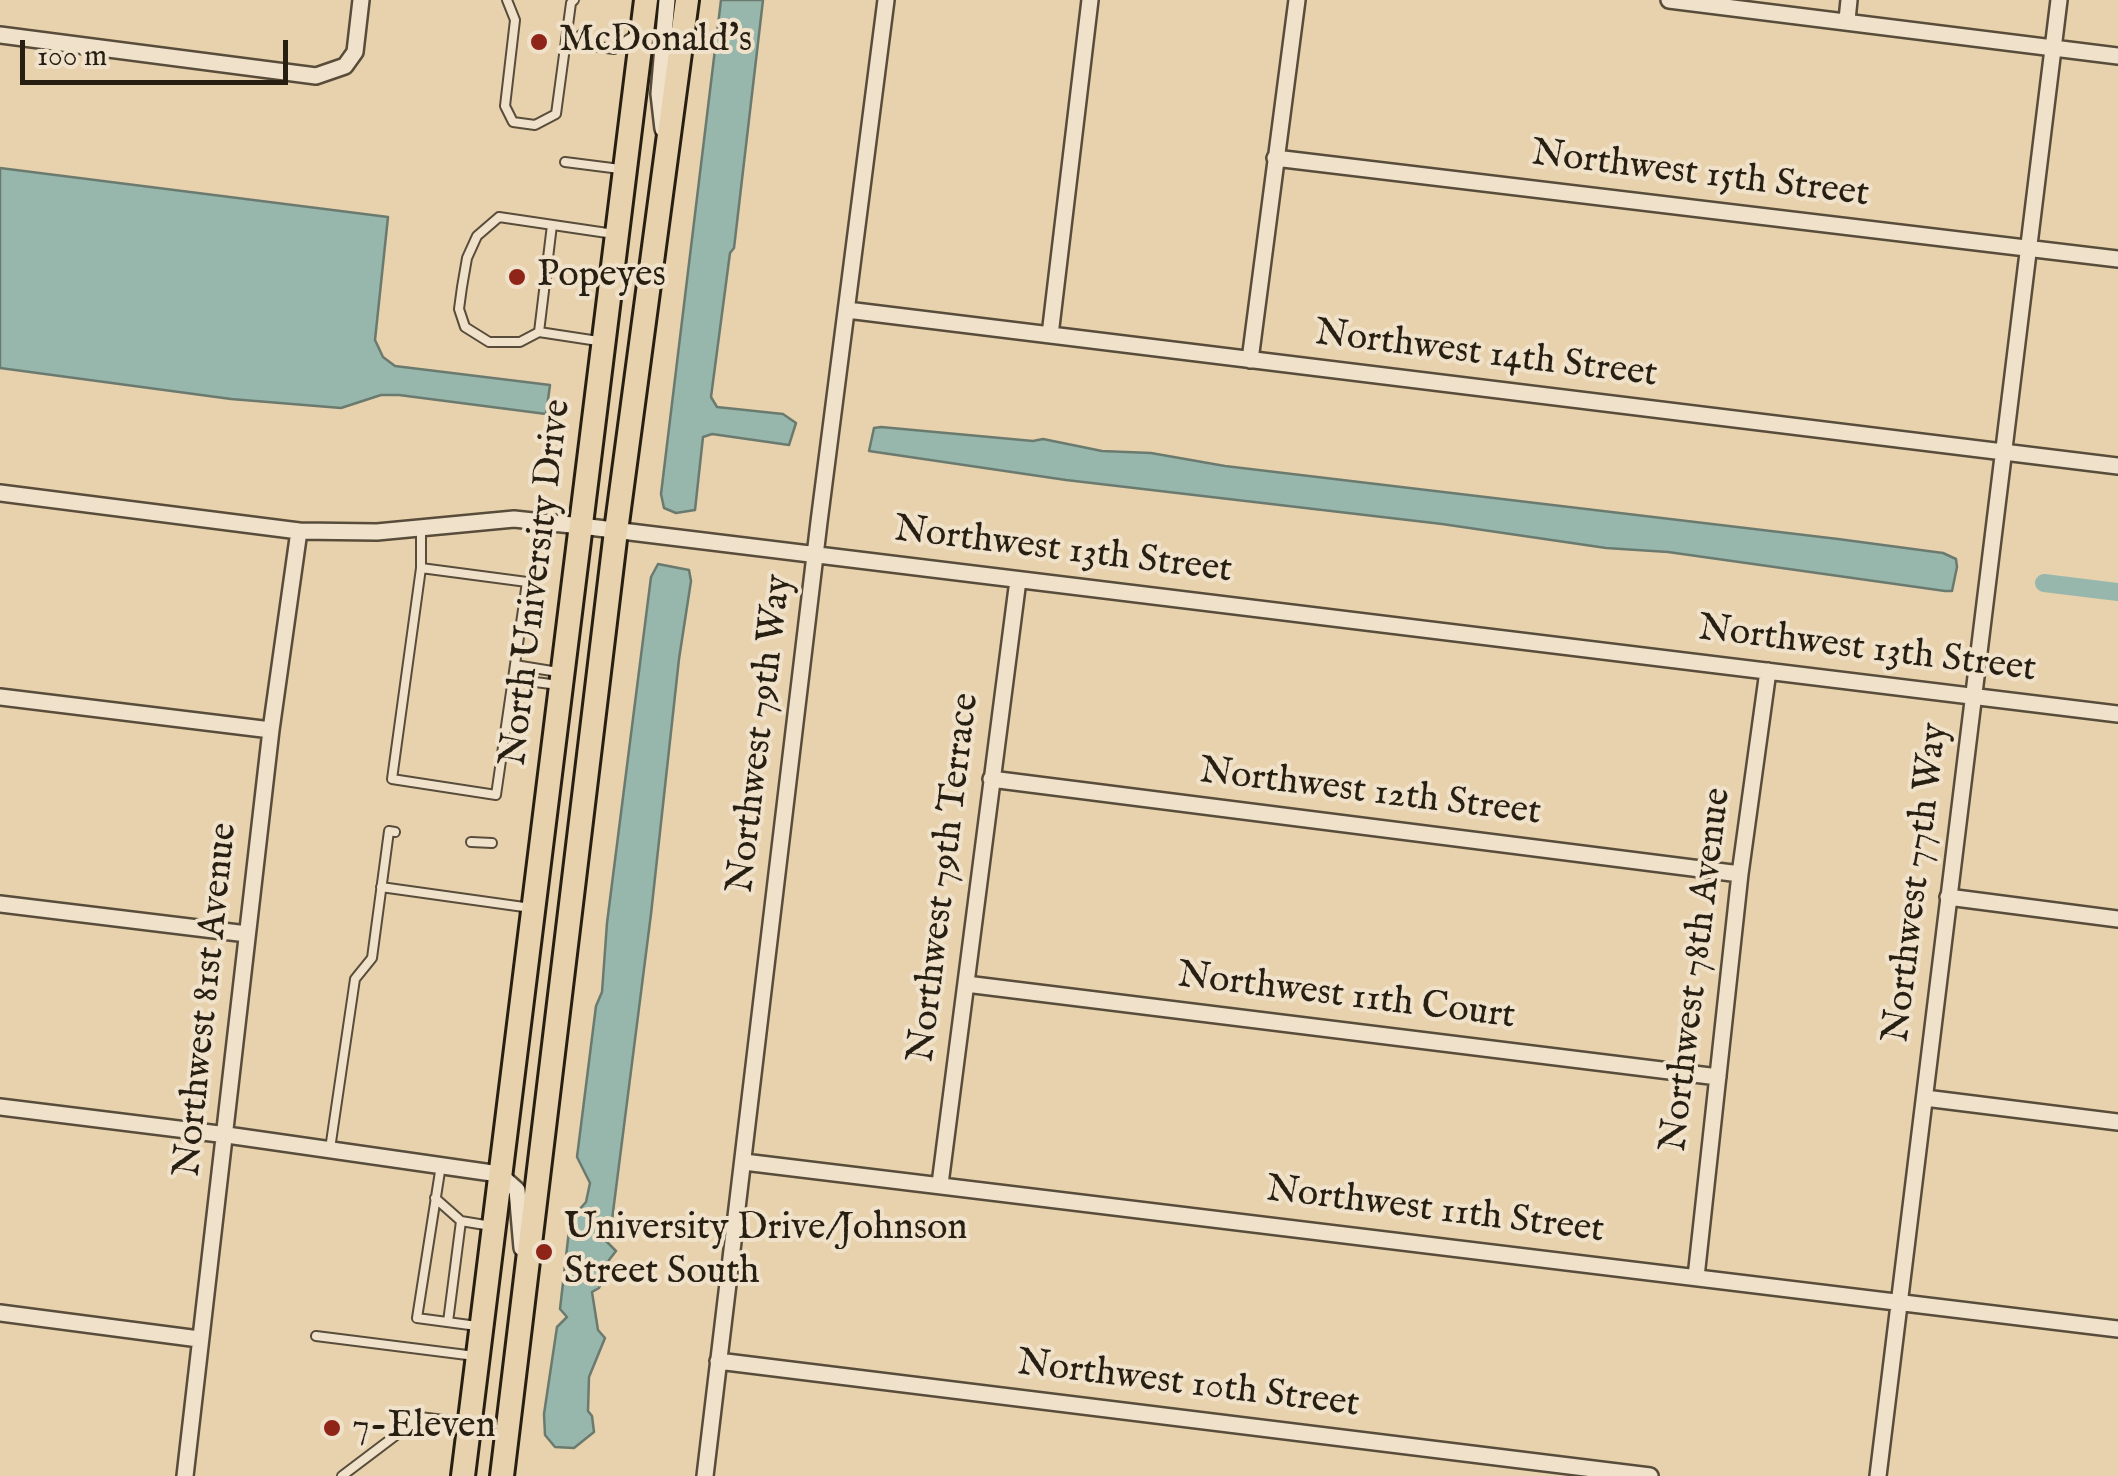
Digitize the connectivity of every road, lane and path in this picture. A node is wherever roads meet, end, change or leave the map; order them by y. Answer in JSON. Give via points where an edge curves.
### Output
{"nodes":[{"id":1,"x":361,"y":0,"type":"edge"},
{"id":2,"x":507,"y":0,"type":"edge"},
{"id":3,"x":574,"y":0,"type":"edge"},
{"id":4,"x":646,"y":0,"type":"edge"},
{"id":5,"x":666,"y":0,"type":"edge"},
{"id":6,"x":686,"y":0,"type":"edge"},
{"id":7,"x":886,"y":0,"type":"edge"},
{"id":8,"x":1090,"y":0,"type":"edge"},
{"id":9,"x":1296,"y":0,"type":"edge"},
{"id":10,"x":1669,"y":0,"type":"edge"},
{"id":11,"x":1850,"y":0,"type":"edge"},
{"id":12,"x":2059,"y":0,"type":"edge"},
{"id":13,"x":1847,"y":20,"type":"junction"},
{"id":14,"x":642,"y":28,"type":"junction"},
{"id":15,"x":0,"y":35,"type":"edge"},
{"id":16,"x":581,"y":35,"type":"dead end"},
{"id":17,"x":2054,"y":48,"type":"junction"},
{"id":18,"x":2118,"y":56,"type":"edge"},
{"id":19,"x":666,"y":153,"type":"junction"},
{"id":20,"x":1275,"y":158,"type":"junction"},
{"id":21,"x":564,"y":162,"type":"dead end"},
{"id":22,"x":623,"y":169,"type":"junction"},
{"id":23,"x":552,"y":225,"type":"junction"},
{"id":24,"x":615,"y":234,"type":"junction"},
{"id":25,"x":2029,"y":248,"type":"junction"},
{"id":26,"x":2118,"y":259,"type":"edge"},
{"id":27,"x":846,"y":310,"type":"junction"},
{"id":28,"x":538,"y":332,"type":"junction"},
{"id":29,"x":1050,"y":334,"type":"junction"},
{"id":30,"x":603,"y":342,"type":"junction"},
{"id":31,"x":1250,"y":360,"type":"junction"},
{"id":32,"x":2004,"y":452,"type":"junction"},
{"id":33,"x":2118,"y":466,"type":"edge"},
{"id":34,"x":0,"y":494,"type":"edge"},
{"id":35,"x":581,"y":526,"type":"junction"},
{"id":36,"x":421,"y":528,"type":"junction"},
{"id":37,"x":298,"y":531,"type":"junction"},
{"id":38,"x":616,"y":531,"type":"junction"},
{"id":39,"x":815,"y":555,"type":"junction"},
{"id":40,"x":422,"y":568,"type":"junction"},
{"id":41,"x":1018,"y":580,"type":"junction"},
{"id":42,"x":515,"y":665,"type":"junction"},
{"id":43,"x":1768,"y":671,"type":"junction"},
{"id":44,"x":512,"y":679,"type":"junction"},
{"id":45,"x":562,"y":679,"type":"junction"},
{"id":46,"x":0,"y":696,"type":"edge"},
{"id":47,"x":1972,"y":696,"type":"junction"},
{"id":48,"x":2118,"y":714,"type":"edge"},
{"id":49,"x":271,"y":730,"type":"junction"},
{"id":50,"x":992,"y":779,"type":"junction"},
{"id":51,"x":395,"y":832,"type":"dead end"},
{"id":52,"x":471,"y":842,"type":"dead end"},
{"id":53,"x":492,"y":843,"type":"dead end"},
{"id":54,"x":1740,"y":874,"type":"junction"},
{"id":55,"x":382,"y":887,"type":"junction"},
{"id":56,"x":1948,"y":897,"type":"junction"},
{"id":57,"x":0,"y":904,"type":"edge"},
{"id":58,"x":533,"y":908,"type":"junction"},
{"id":59,"x":2118,"y":919,"type":"edge"},
{"id":60,"x":248,"y":934,"type":"junction"},
{"id":61,"x":966,"y":984,"type":"junction"},
{"id":62,"x":1718,"y":1077,"type":"junction"},
{"id":63,"x":1925,"y":1098,"type":"junction"},
{"id":64,"x":0,"y":1107,"type":"edge"},
{"id":65,"x":2118,"y":1122,"type":"edge"},
{"id":66,"x":226,"y":1134,"type":"junction"},
{"id":67,"x":330,"y":1150,"type":"junction"},
{"id":68,"x":744,"y":1162,"type":"junction"},
{"id":69,"x":441,"y":1165,"type":"junction"},
{"id":70,"x":500,"y":1174,"type":"junction"},
{"id":71,"x":940,"y":1184,"type":"junction"},
{"id":72,"x":436,"y":1198,"type":"junction"},
{"id":73,"x":462,"y":1221,"type":"junction"},
{"id":74,"x":493,"y":1227,"type":"junction"},
{"id":75,"x":1696,"y":1277,"type":"junction"},
{"id":76,"x":526,"y":1291,"type":"junction"},
{"id":77,"x":1899,"y":1301,"type":"junction"},
{"id":78,"x":0,"y":1314,"type":"edge"},
{"id":79,"x":448,"y":1322,"type":"junction"},
{"id":80,"x":481,"y":1326,"type":"junction"},
{"id":81,"x":2118,"y":1328,"type":"edge"},
{"id":82,"x":316,"y":1336,"type":"dead end"},
{"id":83,"x":199,"y":1339,"type":"junction"},
{"id":84,"x":478,"y":1356,"type":"junction"},
{"id":85,"x":718,"y":1361,"type":"junction"},
{"id":86,"x":469,"y":1423,"type":"junction"},
{"id":87,"x":184,"y":1476,"type":"edge"},
{"id":88,"x":342,"y":1476,"type":"edge"},
{"id":89,"x":463,"y":1476,"type":"edge"},
{"id":90,"x":502,"y":1476,"type":"edge"},
{"id":91,"x":705,"y":1476,"type":"edge"},
{"id":92,"x":1650,"y":1476,"type":"edge"},
{"id":93,"x":1878,"y":1476,"type":"edge"}],
"edges":[{"from":1,"to":15,"type":"street","via":[[354,52],[345,66],[316,76]]},
{"from":2,"to":3,"type":"lane","via":[[515,20],[506,106],[512,122],[534,125],[556,114]]},
{"from":4,"to":14,"type":"main road","name":"North University Drive"},
{"from":5,"to":19,"type":"street","name":"North University Drive","via":[[659,94]]},
{"from":6,"to":19,"type":"main road","name":"North University Drive"},
{"from":7,"to":27,"type":"street","name":"Northwest 79th Way"},
{"from":8,"to":29,"type":"street"},
{"from":9,"to":20,"type":"street"},
{"from":10,"to":13,"type":"street"},
{"from":11,"to":13,"type":"street"},
{"from":12,"to":17,"type":"street","name":"Northwest 77th Way"},
{"from":13,"to":17,"type":"street"},
{"from":14,"to":16,"type":"lane","via":[[614,49],[590,46]]},
{"from":14,"to":22,"type":"main road","name":"North University Drive"},
{"from":17,"to":18,"type":"street"},
{"from":17,"to":25,"type":"street","name":"Northwest 77th Way"},
{"from":19,"to":38,"type":"main road","name":"North University Drive"},
{"from":20,"to":25,"type":"street","name":"Northwest 15th Street"},
{"from":20,"to":31,"type":"street"},
{"from":21,"to":22,"type":"lane"},
{"from":22,"to":24,"type":"main road","name":"North University Drive"},
{"from":23,"to":24,"type":"lane"},
{"from":23,"to":28,"type":"lane"},
{"from":23,"to":28,"type":"lane","via":[[500,217],[477,236],[462,287],[465,327],[489,342],[520,342]]},
{"from":24,"to":30,"type":"main road","name":"North University Drive"},
{"from":25,"to":26,"type":"street","name":"Northwest 15th Street"},
{"from":25,"to":32,"type":"street","name":"Northwest 77th Way"},
{"from":27,"to":29,"type":"street","name":"Northwest 14th Street"},
{"from":27,"to":39,"type":"street","name":"Northwest 79th Way"},
{"from":28,"to":30,"type":"lane"},
{"from":29,"to":31,"type":"street","name":"Northwest 14th Street"},
{"from":30,"to":35,"type":"main road","name":"North University Drive"},
{"from":31,"to":32,"type":"street","name":"Northwest 14th Street"},
{"from":32,"to":33,"type":"street","name":"Northwest 14th Street"},
{"from":32,"to":47,"type":"street","name":"Northwest 77th Way"},
{"from":34,"to":37,"type":"street","name":"Northwest 13th Street"},
{"from":35,"to":36,"type":"street","name":"Northwest 13th Street","via":[[514,520]]},
{"from":35,"to":38,"type":"street","name":"Northwest 13th Street"},
{"from":35,"to":45,"type":"main road","name":"North University Drive"},
{"from":36,"to":37,"type":"street","name":"Northwest 13th Street"},
{"from":36,"to":40,"type":"lane"},
{"from":37,"to":49,"type":"street","name":"Northwest 81st Avenue"},
{"from":38,"to":39,"type":"street","name":"Northwest 13th Street"},
{"from":38,"to":76,"type":"main road","name":"North University Drive"},
{"from":39,"to":41,"type":"street","name":"Northwest 13th Street"},
{"from":39,"to":68,"type":"street","name":"Northwest 79th Way"},
{"from":40,"to":42,"type":"lane","via":[[527,582]]},
{"from":40,"to":44,"type":"lane","via":[[392,779],[496,794]]},
{"from":41,"to":43,"type":"street","name":"Northwest 13th Street"},
{"from":41,"to":50,"type":"street","name":"Northwest 79th Terrace"},
{"from":42,"to":44,"type":"lane"},
{"from":42,"to":45,"type":"lane"},
{"from":43,"to":47,"type":"street","name":"Northwest 13th Street"},
{"from":43,"to":54,"type":"street","name":"Northwest 78th Avenue"},
{"from":44,"to":45,"type":"lane"},
{"from":45,"to":58,"type":"main road","name":"North University Drive"},
{"from":46,"to":49,"type":"street"},
{"from":47,"to":48,"type":"street","name":"Northwest 13th Street"},
{"from":47,"to":56,"type":"street","name":"Northwest 77th Way"},
{"from":49,"to":60,"type":"street","name":"Northwest 81st Avenue"},
{"from":50,"to":54,"type":"street","name":"Northwest 12th Street"},
{"from":50,"to":61,"type":"street","name":"Northwest 79th Terrace"},
{"from":51,"to":55,"type":"lane","via":[[389,831]]},
{"from":52,"to":53,"type":"lane"},
{"from":54,"to":62,"type":"street","name":"Northwest 78th Avenue"},
{"from":55,"to":58,"type":"lane"},
{"from":55,"to":67,"type":"lane","via":[[372,958],[355,979]]},
{"from":56,"to":59,"type":"street"},
{"from":56,"to":63,"type":"street","name":"Northwest 77th Way"},
{"from":57,"to":60,"type":"street"},
{"from":58,"to":70,"type":"main road","name":"North University Drive"},
{"from":60,"to":66,"type":"street","name":"Northwest 81st Avenue"},
{"from":61,"to":62,"type":"street","name":"Northwest 11th Court"},
{"from":61,"to":71,"type":"street","name":"Northwest 79th Terrace"},
{"from":62,"to":75,"type":"street","name":"Northwest 78th Avenue"},
{"from":63,"to":65,"type":"street"},
{"from":63,"to":77,"type":"street","name":"Northwest 77th Way"},
{"from":64,"to":66,"type":"street"},
{"from":66,"to":67,"type":"street"},
{"from":66,"to":83,"type":"street","name":"Northwest 81st Avenue"},
{"from":67,"to":69,"type":"street"},
{"from":68,"to":71,"type":"street","name":"Northwest 11th Street"},
{"from":68,"to":85,"type":"street","name":"Northwest 79th Way"},
{"from":69,"to":70,"type":"street"},
{"from":69,"to":72,"type":"lane"},
{"from":70,"to":74,"type":"main road","name":"North University Drive"},
{"from":70,"to":76,"type":"street","name":"North University Drive","via":[[517,1190]]},
{"from":71,"to":75,"type":"street","name":"Northwest 11th Street"},
{"from":72,"to":73,"type":"lane"},
{"from":72,"to":79,"type":"lane","via":[[417,1318]]},
{"from":73,"to":74,"type":"lane"},
{"from":73,"to":79,"type":"lane"},
{"from":74,"to":80,"type":"main road","name":"North University Drive"},
{"from":75,"to":77,"type":"street","name":"Northwest 11th Street"},
{"from":76,"to":90,"type":"main road","name":"North University Drive"},
{"from":77,"to":81,"type":"street","name":"Northwest 11th Street"},
{"from":77,"to":93,"type":"street","name":"Northwest 77th Way"},
{"from":78,"to":83,"type":"street"},
{"from":79,"to":80,"type":"lane"},
{"from":80,"to":84,"type":"main road","name":"North University Drive"},
{"from":82,"to":84,"type":"lane"},
{"from":83,"to":87,"type":"street","name":"Northwest 81st Avenue"},
{"from":84,"to":86,"type":"main road","name":"North University Drive"},
{"from":85,"to":91,"type":"street","name":"Northwest 79th Way"},
{"from":85,"to":92,"type":"street","name":"Northwest 10th Street"},
{"from":86,"to":88,"type":"lane","via":[[420,1417]]},
{"from":86,"to":89,"type":"main road","name":"North University Drive"}]}
